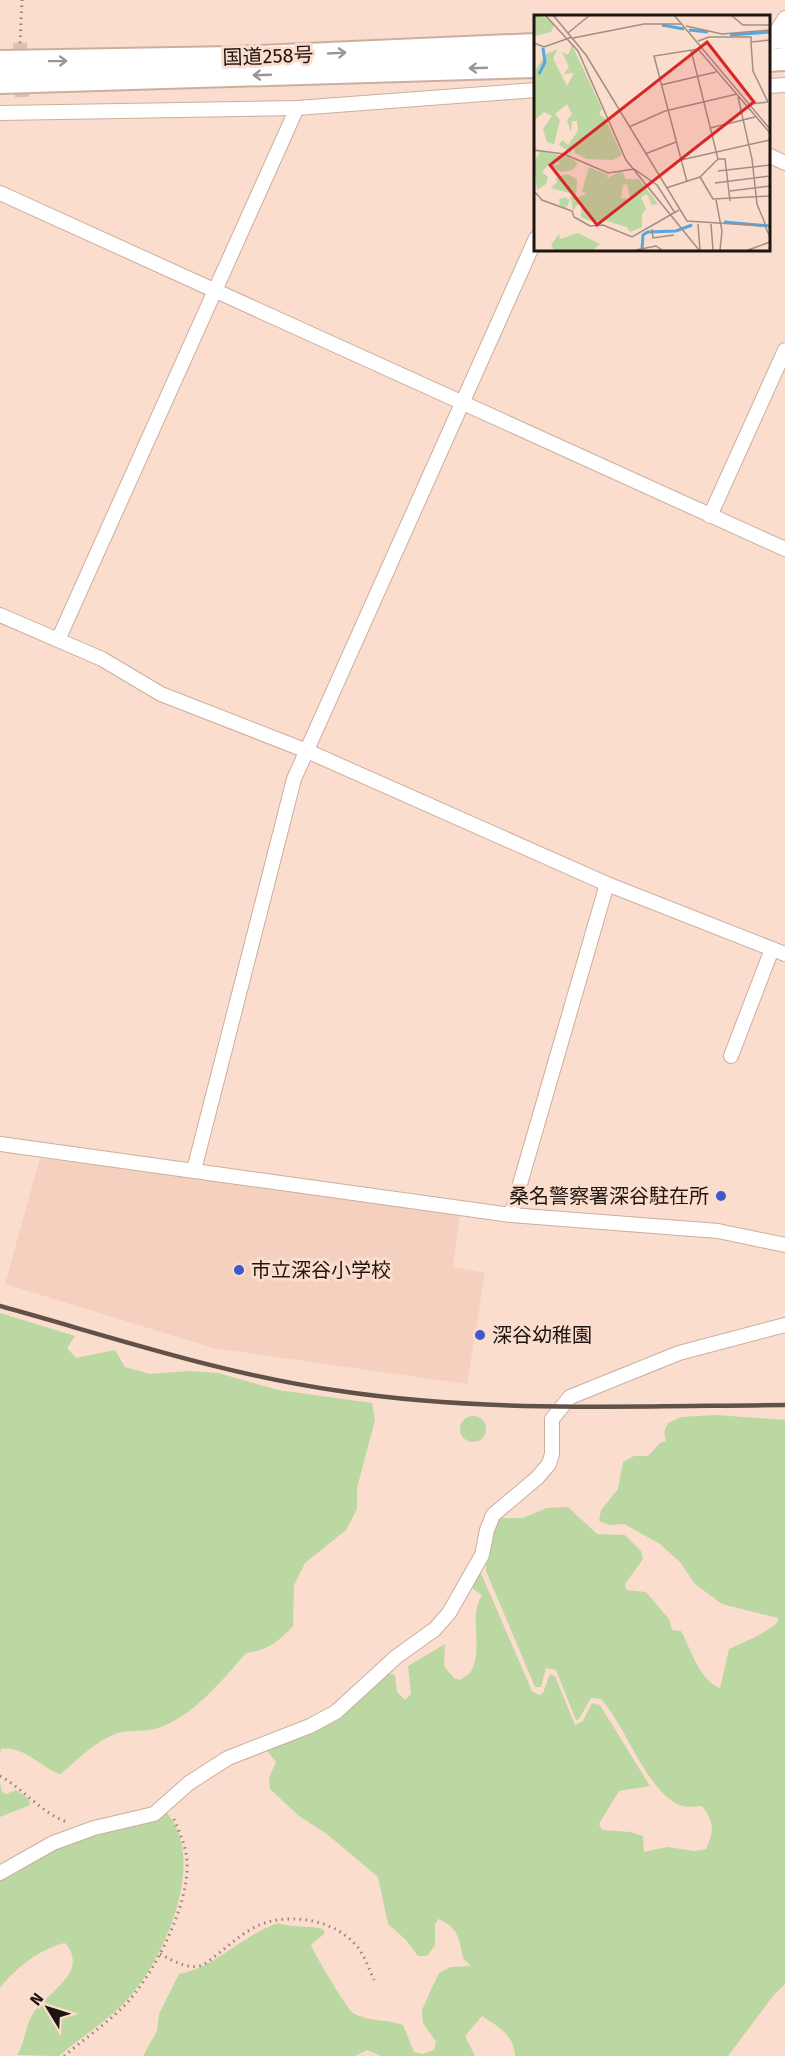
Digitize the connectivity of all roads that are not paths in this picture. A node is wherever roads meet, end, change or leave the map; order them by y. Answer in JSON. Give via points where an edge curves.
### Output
{"nodes":[{"id":1,"x":785,"y":18,"type":"edge"},
{"id":2,"x":775,"y":37,"type":"edge"},
{"id":3,"x":534,"y":45,"type":"edge"},
{"id":4,"x":776,"y":60,"type":"edge"},
{"id":5,"x":0,"y":62,"type":"edge"},
{"id":6,"x":534,"y":66,"type":"edge"},
{"id":7,"x":0,"y":82,"type":"edge"},
{"id":8,"x":534,"y":90,"type":"edge"},
{"id":9,"x":22,"y":97,"type":"tunnel mouth"},
{"id":10,"x":297,"y":108,"type":"junction"},
{"id":11,"x":22,"y":112,"type":"junction"},
{"id":12,"x":0,"y":113,"type":"edge"},
{"id":13,"x":770,"y":156,"type":"edge"},
{"id":14,"x":785,"y":163,"type":"edge"},
{"id":15,"x":0,"y":193,"type":"edge"},
{"id":16,"x":534,"y":242,"type":"edge"},
{"id":17,"x":215,"y":290,"type":"junction"},
{"id":18,"x":785,"y":350,"type":"edge"},
{"id":19,"x":461,"y":402,"type":"junction"},
{"id":20,"x":710,"y":516,"type":"junction"},
{"id":21,"x":785,"y":549,"type":"edge"},
{"id":22,"x":0,"y":615,"type":"edge"},
{"id":23,"x":57,"y":640,"type":"junction"},
{"id":24,"x":307,"y":751,"type":"junction"},
{"id":25,"x":607,"y":884,"type":"junction"},
{"id":26,"x":779,"y":952,"type":"edge"},
{"id":27,"x":731,"y":1056,"type":"dead end"},
{"id":28,"x":0,"y":1144,"type":"edge"},
{"id":29,"x":194,"y":1170,"type":"junction"},
{"id":30,"x":511,"y":1215,"type":"junction"},
{"id":31,"x":785,"y":1245,"type":"edge"},
{"id":32,"x":785,"y":1325,"type":"edge"},
{"id":33,"x":0,"y":1874,"type":"edge"}],
"edges":[{"from":1,"to":2,"type":"street"},
{"from":2,"to":4,"type":"street"},
{"from":5,"to":3,"type":"highway","name":"国道258号","one_way":true,"via":[[234,58]]},
{"from":6,"to":7,"type":"highway","name":"国道258号","one_way":true},
{"from":8,"to":10,"type":"street"},
{"from":9,"to":11,"type":"street"},
{"from":10,"to":11,"type":"street"},
{"from":10,"to":17,"type":"street"},
{"from":11,"to":12,"type":"street"},
{"from":13,"to":14,"type":"street"},
{"from":15,"to":17,"type":"street"},
{"from":16,"to":19,"type":"street"},
{"from":17,"to":19,"type":"street"},
{"from":17,"to":23,"type":"street"},
{"from":18,"to":20,"type":"street"},
{"from":19,"to":20,"type":"street"},
{"from":19,"to":24,"type":"street"},
{"from":20,"to":21,"type":"street"},
{"from":22,"to":23,"type":"street"},
{"from":23,"to":24,"type":"street","via":[[102,659],[161,694]]},
{"from":24,"to":25,"type":"street"},
{"from":24,"to":29,"type":"street","via":[[294,779]]},
{"from":25,"to":26,"type":"street"},
{"from":25,"to":30,"type":"street"},
{"from":26,"to":27,"type":"street"},
{"from":28,"to":29,"type":"street"},
{"from":29,"to":30,"type":"street"},
{"from":30,"to":31,"type":"street","via":[[718,1231]]},
{"from":32,"to":33,"type":"street","via":[[679,1353],[570,1397],[552,1419],[549,1464],[494,1515],[482,1555],[441,1622],[336,1712],[228,1758],[189,1783],[154,1814],[94,1828],[53,1843]]}]}
